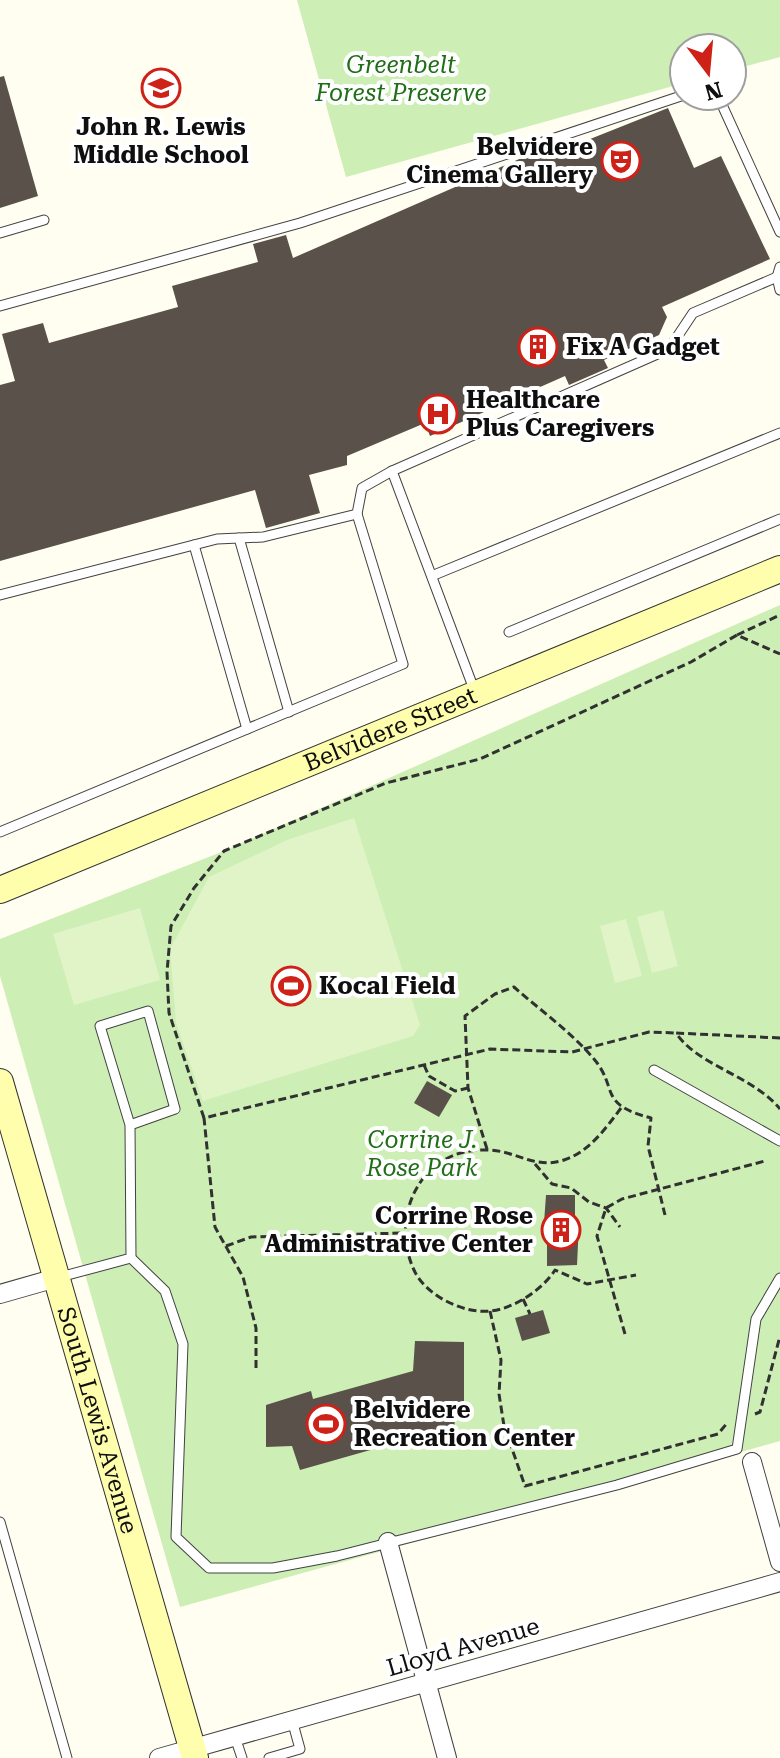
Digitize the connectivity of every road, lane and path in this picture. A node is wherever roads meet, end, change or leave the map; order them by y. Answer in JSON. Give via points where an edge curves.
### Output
{"nodes":[{"id":1,"x":668,"y":100,"type":"edge"},
{"id":2,"x":725,"y":112,"type":"edge"},
{"id":3,"x":44,"y":220,"type":"dead end"},
{"id":4,"x":780,"y":232,"type":"edge"},
{"id":5,"x":0,"y":233,"type":"edge"},
{"id":6,"x":778,"y":272,"type":"edge"},
{"id":7,"x":780,"y":290,"type":"edge"},
{"id":8,"x":0,"y":306,"type":"edge"},
{"id":9,"x":780,"y":433,"type":"edge"},
{"id":10,"x":392,"y":471,"type":"junction"},
{"id":11,"x":357,"y":514,"type":"junction"},
{"id":12,"x":780,"y":519,"type":"edge"},
{"id":13,"x":239,"y":538,"type":"junction"},
{"id":14,"x":194,"y":545,"type":"junction"},
{"id":15,"x":780,"y":569,"type":"edge"},
{"id":16,"x":434,"y":575,"type":"junction"},
{"id":17,"x":0,"y":595,"type":"edge"},
{"id":18,"x":780,"y":615,"type":"edge"},
{"id":19,"x":509,"y":632,"type":"dead end"},
{"id":20,"x":737,"y":635,"type":"junction"},
{"id":21,"x":780,"y":654,"type":"edge"},
{"id":22,"x":476,"y":694,"type":"junction"},
{"id":23,"x":289,"y":712,"type":"junction"},
{"id":24,"x":247,"y":729,"type":"junction"},
{"id":25,"x":0,"y":832,"type":"edge"},
{"id":26,"x":0,"y":890,"type":"edge"},
{"id":27,"x":676,"y":1033,"type":"junction"},
{"id":28,"x":780,"y":1038,"type":"edge"},
{"id":29,"x":585,"y":1050,"type":"junction"},
{"id":30,"x":468,"y":1053,"type":"junction"},
{"id":31,"x":424,"y":1064,"type":"junction"},
{"id":32,"x":654,"y":1070,"type":"dead end"},
{"id":33,"x":0,"y":1082,"type":"edge"},
{"id":34,"x":468,"y":1088,"type":"junction"},
{"id":35,"x":621,"y":1108,"type":"junction"},
{"id":36,"x":780,"y":1109,"type":"edge"},
{"id":37,"x":204,"y":1118,"type":"junction"},
{"id":38,"x":130,"y":1125,"type":"junction"},
{"id":39,"x":780,"y":1141,"type":"edge"},
{"id":40,"x":487,"y":1149,"type":"junction"},
{"id":41,"x":765,"y":1161,"type":"dead end"},
{"id":42,"x":535,"y":1164,"type":"junction"},
{"id":43,"x":657,"y":1190,"type":"junction"},
{"id":44,"x":606,"y":1208,"type":"junction"},
{"id":45,"x":665,"y":1215,"type":"dead end"},
{"id":46,"x":620,"y":1227,"type":"dead end"},
{"id":47,"x":403,"y":1233,"type":"junction"},
{"id":48,"x":226,"y":1246,"type":"junction"},
{"id":49,"x":131,"y":1258,"type":"junction"},
{"id":50,"x":636,"y":1275,"type":"dead end"},
{"id":51,"x":56,"y":1278,"type":"junction"},
{"id":52,"x":780,"y":1278,"type":"edge"},
{"id":53,"x":610,"y":1282,"type":"junction"},
{"id":54,"x":0,"y":1294,"type":"edge"},
{"id":55,"x":523,"y":1299,"type":"junction"},
{"id":56,"x":490,"y":1311,"type":"junction"},
{"id":57,"x":530,"y":1314,"type":"dead end"},
{"id":58,"x":625,"y":1334,"type":"dead end"},
{"id":59,"x":780,"y":1336,"type":"edge"},
{"id":60,"x":256,"y":1368,"type":"dead end"},
{"id":61,"x":741,"y":1418,"type":"junction"},
{"id":62,"x":752,"y":1462,"type":"dead end"},
{"id":63,"x":0,"y":1522,"type":"edge"},
{"id":64,"x":388,"y":1542,"type":"junction"},
{"id":65,"x":780,"y":1562,"type":"edge"},
{"id":66,"x":780,"y":1582,"type":"edge"},
{"id":67,"x":426,"y":1682,"type":"junction"},
{"id":68,"x":292,"y":1720,"type":"junction"},
{"id":69,"x":235,"y":1737,"type":"junction"},
{"id":70,"x":193,"y":1754,"type":"edge"},
{"id":71,"x":301,"y":1754,"type":"edge"},
{"id":72,"x":67,"y":1758,"type":"edge"},
{"id":73,"x":159,"y":1758,"type":"edge"},
{"id":74,"x":242,"y":1758,"type":"edge"},
{"id":75,"x":269,"y":1758,"type":"edge"},
{"id":76,"x":447,"y":1758,"type":"edge"}],
"edges":[{"from":1,"to":8,"type":"lane","via":[[300,223]]},
{"from":2,"to":4,"type":"lane"},
{"from":3,"to":5,"type":"lane"},
{"from":6,"to":7,"type":"lane"},
{"from":6,"to":10,"type":"lane","via":[[693,313],[669,349]]},
{"from":9,"to":16,"type":"lane"},
{"from":10,"to":11,"type":"lane","via":[[362,488]]},
{"from":10,"to":16,"type":"lane"},
{"from":11,"to":13,"type":"lane"},
{"from":11,"to":23,"type":"lane","via":[[403,664]]},
{"from":12,"to":19,"type":"lane"},
{"from":13,"to":14,"type":"lane"},
{"from":13,"to":23,"type":"lane"},
{"from":14,"to":17,"type":"lane"},
{"from":14,"to":24,"type":"lane"},
{"from":15,"to":22,"type":"main road","name":"Belvidere Street"},
{"from":16,"to":22,"type":"lane"},
{"from":18,"to":20,"type":"path"},
{"from":20,"to":21,"type":"path"},
{"from":20,"to":37,"type":"path","via":[[691,662],[480,759],[386,783],[224,851],[171,926],[168,958],[169,1013]]},
{"from":22,"to":26,"type":"main road","name":"Belvidere Street"},
{"from":23,"to":24,"type":"lane"},
{"from":24,"to":25,"type":"lane"},
{"from":27,"to":28,"type":"path"},
{"from":27,"to":29,"type":"path","via":[[649,1032]]},
{"from":27,"to":36,"type":"path","via":[[683,1044],[751,1082]]},
{"from":29,"to":30,"type":"path"},
{"from":29,"to":30,"type":"path","via":[[514,987],[465,1016]]},
{"from":29,"to":35,"type":"path","via":[[597,1061]]},
{"from":30,"to":31,"type":"path"},
{"from":30,"to":34,"type":"path"},
{"from":31,"to":34,"type":"path","via":[[429,1076],[455,1091]]},
{"from":31,"to":37,"type":"path"},
{"from":32,"to":39,"type":"lane"},
{"from":33,"to":51,"type":"main road","name":"South Lewis Avenue"},
{"from":34,"to":40,"type":"path"},
{"from":35,"to":42,"type":"path","via":[[584,1151],[562,1161]]},
{"from":35,"to":43,"type":"path","via":[[651,1118],[648,1146]]},
{"from":37,"to":48,"type":"path","via":[[215,1227]]},
{"from":38,"to":38,"type":"lane","via":[[100,1026],[148,1011],[175,1109]]},
{"from":38,"to":49,"type":"lane"},
{"from":40,"to":42,"type":"path"},
{"from":40,"to":47,"type":"path","via":[[439,1165],[420,1181]]},
{"from":41,"to":43,"type":"path"},
{"from":42,"to":44,"type":"path","via":[[552,1184],[571,1188]]},
{"from":43,"to":44,"type":"path"},
{"from":43,"to":45,"type":"path"},
{"from":44,"to":46,"type":"path"},
{"from":44,"to":53,"type":"path","via":[[597,1236]]},
{"from":47,"to":48,"type":"path","via":[[251,1237]]},
{"from":47,"to":56,"type":"path","via":[[418,1280],[440,1298]]},
{"from":48,"to":60,"type":"path","via":[[250,1302]]},
{"from":49,"to":51,"type":"lane"},
{"from":49,"to":64,"type":"lane","via":[[165,1291],[183,1344],[176,1537],[209,1568],[273,1568]]},
{"from":50,"to":53,"type":"path"},
{"from":51,"to":54,"type":"street"},
{"from":51,"to":70,"type":"main road","name":"South Lewis Avenue"},
{"from":52,"to":61,"type":"lane","via":[[756,1319]]},
{"from":53,"to":55,"type":"path","via":[[587,1284],[555,1270]]},
{"from":53,"to":58,"type":"path"},
{"from":55,"to":56,"type":"path"},
{"from":55,"to":57,"type":"path"},
{"from":56,"to":61,"type":"path","via":[[501,1360],[504,1426],[525,1486],[718,1434],[729,1421]]},
{"from":59,"to":61,"type":"path","via":[[760,1412]]},
{"from":61,"to":64,"type":"lane","via":[[737,1449]]},
{"from":62,"to":65,"type":"street"},
{"from":63,"to":72,"type":"lane"},
{"from":64,"to":67,"type":"street"},
{"from":66,"to":67,"type":"street","name":"Lloyd Avenue"},
{"from":67,"to":68,"type":"street","name":"Lloyd Avenue"},
{"from":67,"to":76,"type":"street"},
{"from":68,"to":69,"type":"street","name":"Lloyd Avenue"},
{"from":68,"to":71,"type":"lane"},
{"from":69,"to":70,"type":"street","name":"Lloyd Avenue"},
{"from":69,"to":74,"type":"lane"},
{"from":70,"to":73,"type":"street","name":"Lloyd Avenue"},
{"from":71,"to":75,"type":"lane"}]}
